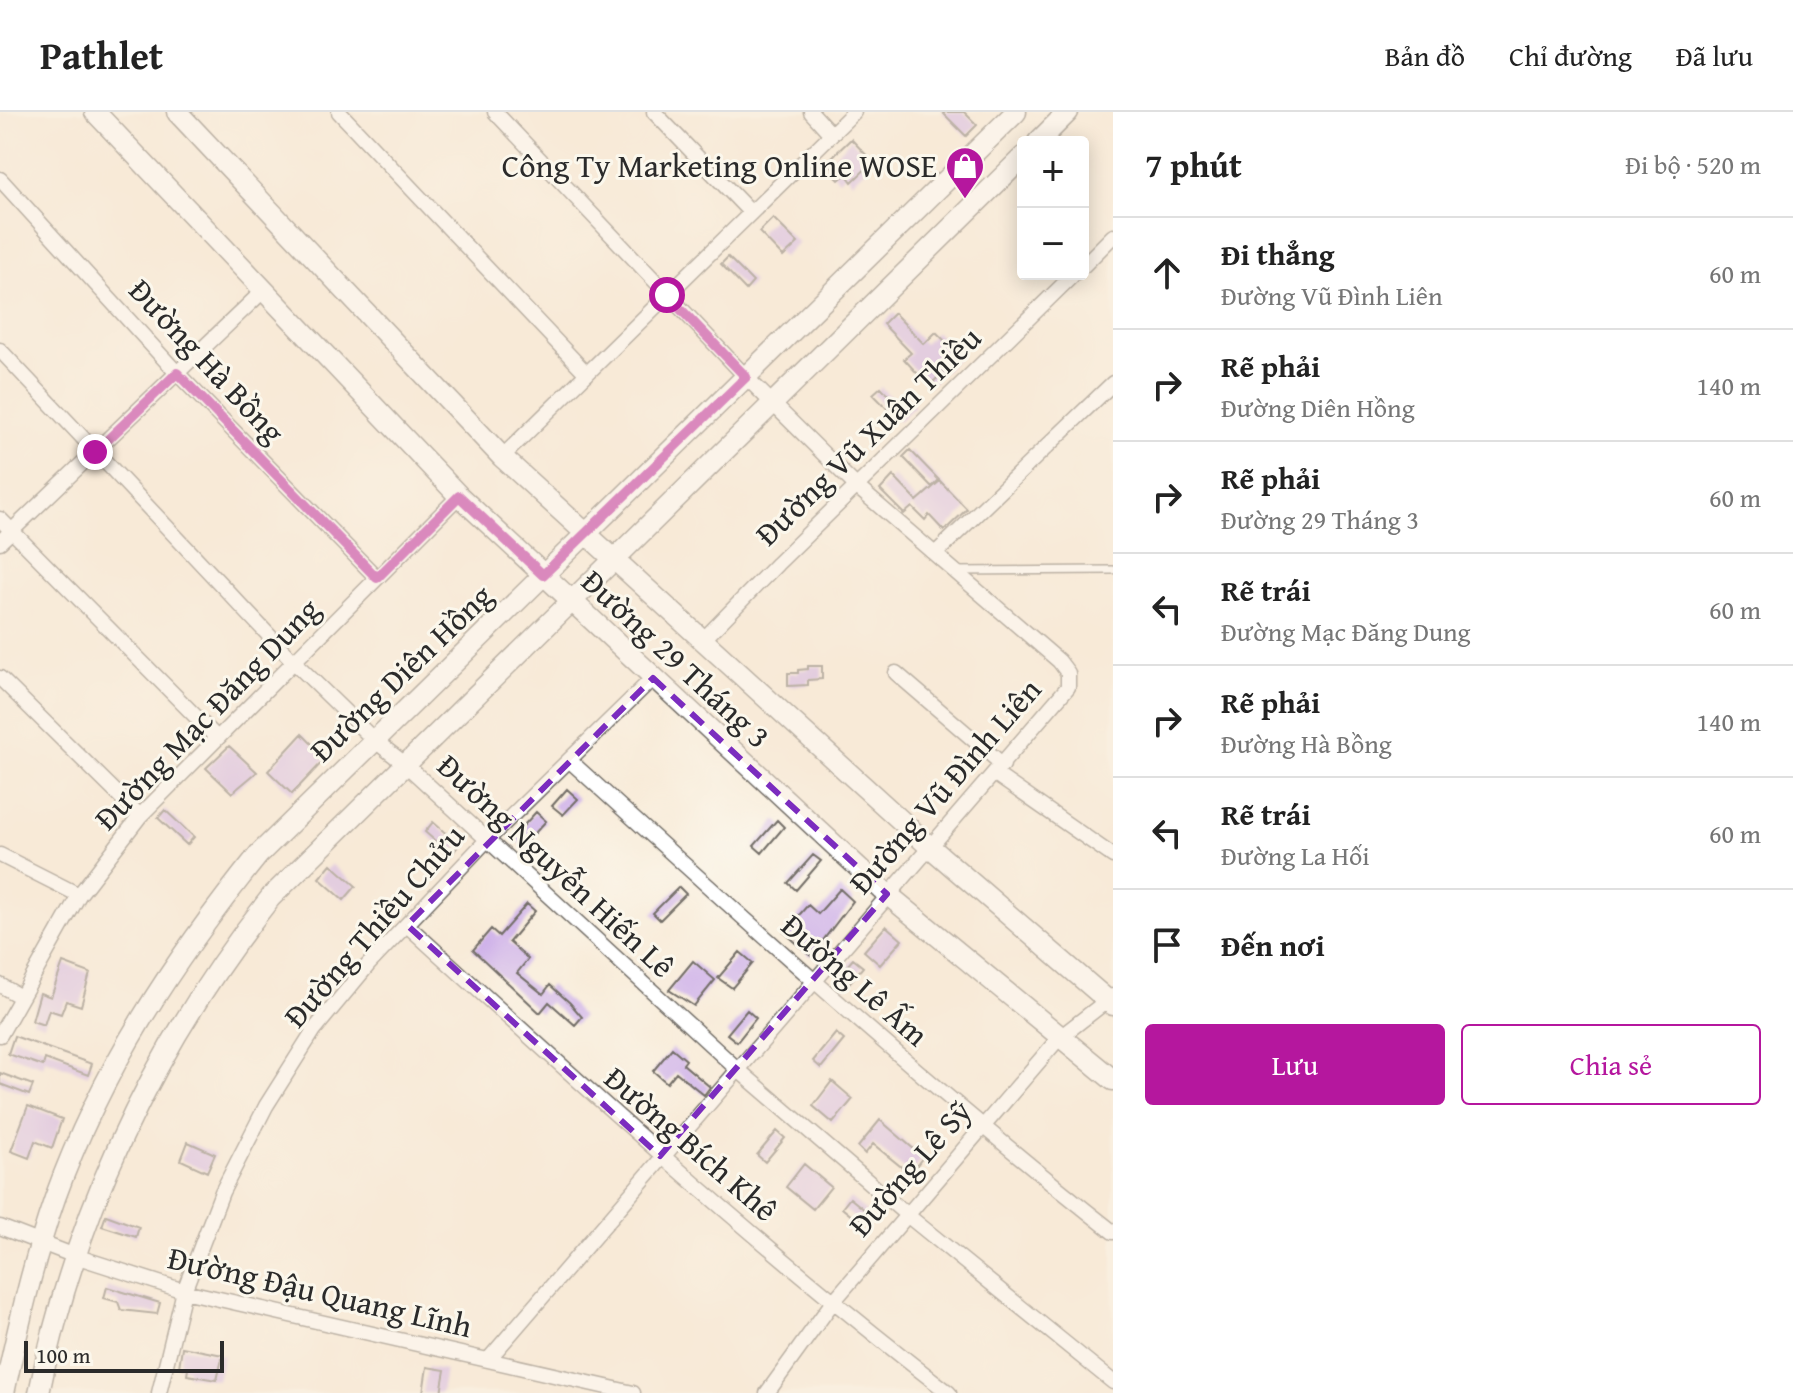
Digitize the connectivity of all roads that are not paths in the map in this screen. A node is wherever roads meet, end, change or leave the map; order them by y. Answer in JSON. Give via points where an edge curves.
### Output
{"nodes":[{"id":1,"x":95,"y":112,"type":"edge"},
{"id":2,"x":177,"y":112,"type":"edge"},
{"id":3,"x":339,"y":112,"type":"edge"},
{"id":4,"x":495,"y":112,"type":"edge"},
{"id":5,"x":654,"y":112,"type":"edge"},
{"id":6,"x":811,"y":112,"type":"edge"},
{"id":7,"x":854,"y":112,"type":"edge"},
{"id":8,"x":1016,"y":112,"type":"edge"},
{"id":9,"x":1068,"y":112,"type":"edge"},
{"id":10,"x":831,"y":134,"type":"junction"},
{"id":11,"x":1044,"y":136,"type":"edge"},
{"id":12,"x":1017,"y":163,"type":"edge"},
{"id":13,"x":0,"y":179,"type":"edge"},
{"id":14,"x":751,"y":213,"type":"junction"},
{"id":15,"x":1113,"y":236,"type":"edge"},
{"id":16,"x":1089,"y":260,"type":"edge"},
{"id":17,"x":1068,"y":280,"type":"edge"},
{"id":18,"x":264,"y":290,"type":"junction"},
{"id":19,"x":667,"y":295,"type":"junction"},
{"id":20,"x":0,"y":350,"type":"edge"},
{"id":21,"x":177,"y":373,"type":"junction"},
{"id":22,"x":587,"y":374,"type":"junction"},
{"id":23,"x":746,"y":377,"type":"junction"},
{"id":24,"x":1113,"y":383,"type":"edge"},
{"id":25,"x":772,"y":403,"type":"junction"},
{"id":26,"x":95,"y":452,"type":"junction"},
{"id":27,"x":502,"y":457,"type":"junction"},
{"id":28,"x":856,"y":486,"type":"junction"},
{"id":29,"x":459,"y":496,"type":"junction"},
{"id":30,"x":0,"y":519,"type":"edge"},
{"id":31,"x":12,"y":531,"type":"junction"},
{"id":32,"x":586,"y":533,"type":"junction"},
{"id":33,"x":0,"y":542,"type":"edge"},
{"id":34,"x":935,"y":554,"type":"junction"},
{"id":35,"x":614,"y":559,"type":"junction"},
{"id":36,"x":1113,"y":570,"type":"edge"},
{"id":37,"x":954,"y":571,"type":"junction"},
{"id":38,"x":543,"y":575,"type":"junction"},
{"id":39,"x":377,"y":578,"type":"junction"},
{"id":40,"x":569,"y":601,"type":"junction"},
{"id":41,"x":703,"y":640,"type":"junction"},
{"id":42,"x":294,"y":662,"type":"junction"},
{"id":43,"x":896,"y":673,"type":"dead end"},
{"id":44,"x":0,"y":678,"type":"edge"},
{"id":45,"x":653,"y":678,"type":"junction"},
{"id":46,"x":217,"y":738,"type":"junction"},
{"id":47,"x":374,"y":740,"type":"junction"},
{"id":48,"x":569,"y":760,"type":"junction"},
{"id":49,"x":405,"y":764,"type":"junction"},
{"id":50,"x":999,"y":769,"type":"junction"},
{"id":51,"x":140,"y":816,"type":"junction"},
{"id":52,"x":486,"y":841,"type":"junction"},
{"id":53,"x":930,"y":847,"type":"junction"},
{"id":54,"x":0,"y":855,"type":"edge"},
{"id":55,"x":1113,"y":856,"type":"edge"},
{"id":56,"x":887,"y":894,"type":"junction"},
{"id":57,"x":79,"y":895,"type":"junction"},
{"id":58,"x":407,"y":925,"type":"junction"},
{"id":59,"x":812,"y":981,"type":"junction"},
{"id":60,"x":0,"y":985,"type":"edge"},
{"id":61,"x":19,"y":996,"type":"junction"},
{"id":62,"x":1111,"y":1001,"type":"edge"},
{"id":63,"x":0,"y":1035,"type":"edge"},
{"id":64,"x":1059,"y":1038,"type":"junction"},
{"id":65,"x":736,"y":1068,"type":"junction"},
{"id":66,"x":1113,"y":1080,"type":"edge"},
{"id":67,"x":981,"y":1128,"type":"junction"},
{"id":68,"x":660,"y":1156,"type":"junction"},
{"id":69,"x":907,"y":1215,"type":"junction"},
{"id":70,"x":0,"y":1227,"type":"edge"},
{"id":71,"x":1113,"y":1232,"type":"edge"},
{"id":72,"x":42,"y":1243,"type":"junction"},
{"id":73,"x":75,"y":1256,"type":"junction"},
{"id":74,"x":184,"y":1291,"type":"junction"},
{"id":75,"x":832,"y":1303,"type":"junction"},
{"id":76,"x":488,"y":1360,"type":"junction"},
{"id":77,"x":1113,"y":1382,"type":"edge"},
{"id":78,"x":4,"y":1393,"type":"edge"},
{"id":79,"x":39,"y":1393,"type":"edge"},
{"id":80,"x":159,"y":1393,"type":"edge"},
{"id":81,"x":633,"y":1393,"type":"edge"},
{"id":82,"x":767,"y":1393,"type":"edge"},
{"id":83,"x":949,"y":1393,"type":"edge"}],
"edges":[{"from":1,"to":18,"type":"street","name":"Đường 29 Tháng 3"},
{"from":2,"to":27,"type":"street","name":"Đường 29 Tháng 3"},
{"from":3,"to":22,"type":"street"},
{"from":4,"to":19,"type":"street","name":"Đường Vũ Đình Liên"},
{"from":5,"to":14,"type":"street"},
{"from":6,"to":10,"type":"street"},
{"from":7,"to":10,"type":"street"},
{"from":8,"to":23,"type":"street","name":"Đường Diên Hồng"},
{"from":9,"to":11,"type":"street"},
{"from":10,"to":14,"type":"street"},
{"from":12,"to":25,"type":"street","name":"Đường Diên Hồng"},
{"from":13,"to":21,"type":"street","name":"Đường Hà Bồng"},
{"from":14,"to":19,"type":"street"},
{"from":15,"to":16,"type":"street"},
{"from":17,"to":28,"type":"street","name":"Đường Vũ Xuân Thiều"},
{"from":18,"to":21,"type":"street"},
{"from":18,"to":29,"type":"street","name":"Đường 29 Tháng 3"},
{"from":19,"to":22,"type":"street"},
{"from":19,"to":23,"type":"street","name":"Đường Vũ Đình Liên"},
{"from":20,"to":26,"type":"street","name":"Đường Nguyễn Hiến Lê"},
{"from":21,"to":26,"type":"street"},
{"from":21,"to":39,"type":"street","name":"Đường Hà Bồng"},
{"from":22,"to":27,"type":"street"},
{"from":23,"to":25,"type":"street","name":"Đường Vũ Đình Liên"},
{"from":23,"to":32,"type":"street","name":"Đường Diên Hồng"},
{"from":24,"to":34,"type":"street"},
{"from":25,"to":28,"type":"street","name":"Đường Vũ Đình Liên"},
{"from":25,"to":35,"type":"street","name":"Đường Diên Hồng"},
{"from":26,"to":31,"type":"street"},
{"from":26,"to":42,"type":"street","name":"Đường Nguyễn Hiến Lê"},
{"from":27,"to":32,"type":"street","name":"Đường 29 Tháng 3"},
{"from":28,"to":34,"type":"street","name":"Đường Vũ Đình Liên"},
{"from":28,"to":41,"type":"street","name":"Đường Vũ Xuân Thiều"},
{"from":29,"to":38,"type":"street","name":"Đường 29 Tháng 3"},
{"from":29,"to":39,"type":"street","name":"Đường Mạc Đăng Dung"},
{"from":30,"to":31,"type":"street"},
{"from":31,"to":33,"type":"street"},
{"from":31,"to":46,"type":"street"},
{"from":32,"to":35,"type":"street","name":"Đường 29 Tháng 3"},
{"from":32,"to":38,"type":"street","name":"Đường Diên Hồng"},
{"from":34,"to":37,"type":"street","name":"Đường Vũ Đình Liên"},
{"from":35,"to":40,"type":"street","name":"Đường Diên Hồng"},
{"from":35,"to":41,"type":"street","name":"Đường 29 Tháng 3"},
{"from":36,"to":37,"type":"lane"},
{"from":37,"to":50,"type":"street","name":"Đường Vũ Đình Liên","via":[[1068,673],[1062,699]]},
{"from":38,"to":40,"type":"street","name":"Đường 29 Tháng 3"},
{"from":38,"to":47,"type":"street","name":"Đường Diên Hồng"},
{"from":39,"to":42,"type":"street","name":"Đường Mạc Đăng Dung"},
{"from":40,"to":45,"type":"street","name":"Đường 29 Tháng 3"},
{"from":40,"to":49,"type":"street","name":"Đường Diên Hồng"},
{"from":41,"to":53,"type":"street","name":"Đường 29 Tháng 3"},
{"from":42,"to":46,"type":"street","name":"Đường Mạc Đăng Dung"},
{"from":42,"to":47,"type":"street","name":"Đường Nguyễn Hiến Lê"},
{"from":43,"to":50,"type":"street"},
{"from":44,"to":51,"type":"street"},
{"from":45,"to":48,"type":"street","name":"Đường Thiều Chửu"},
{"from":45,"to":56,"type":"street","name":"Đường 29 Tháng 3"},
{"from":46,"to":51,"type":"street","name":"Đường Mạc Đăng Dung"},
{"from":47,"to":49,"type":"street","name":"Đường Nguyễn Hiến Lê"},
{"from":47,"to":72,"type":"street","name":"Đường Diên Hồng","via":[[259,854],[195,933],[106,1079],[55,1198]]},
{"from":48,"to":52,"type":"street","name":"Đường Thiều Chửu"},
{"from":48,"to":59,"type":"street","name":"Đường Lê Ấm"},
{"from":49,"to":52,"type":"street","name":"Đường Nguyễn Hiến Lê"},
{"from":49,"to":73,"type":"street","name":"Đường Diên Hồng","via":[[271,897],[225,956],[141,1095]]},
{"from":50,"to":53,"type":"street","name":"Đường Vũ Đình Liên"},
{"from":50,"to":55,"type":"street"},
{"from":51,"to":57,"type":"street","name":"Đường Mạc Đăng Dung"},
{"from":52,"to":58,"type":"street","name":"Đường Thiều Chửu"},
{"from":52,"to":65,"type":"street","name":"Đường Nguyễn Hiến Lê"},
{"from":53,"to":56,"type":"street","name":"Đường Vũ Đình Liên"},
{"from":53,"to":62,"type":"street","name":"Đường 29 Tháng 3"},
{"from":54,"to":57,"type":"street"},
{"from":56,"to":59,"type":"street","name":"Đường Vũ Đình Liên"},
{"from":56,"to":64,"type":"street","name":"Đường 29 Tháng 3"},
{"from":57,"to":61,"type":"street","name":"Đường Mạc Đăng Dung"},
{"from":58,"to":68,"type":"street","name":"Đường Bích Khê"},
{"from":58,"to":74,"type":"street","name":"Đường Thiều Chửu","via":[[314,1030],[266,1106],[222,1192]]},
{"from":59,"to":65,"type":"street","name":"Đường Vũ Đình Liên"},
{"from":59,"to":67,"type":"street","name":"Đường Lê Ấm"},
{"from":60,"to":61,"type":"street"},
{"from":61,"to":63,"type":"street","name":"Đường Mạc Đăng Dung"},
{"from":62,"to":64,"type":"street","name":"Đường Lê Sỹ"},
{"from":64,"to":66,"type":"street","name":"Đường 29 Tháng 3"},
{"from":64,"to":67,"type":"street","name":"Đường Lê Sỹ"},
{"from":65,"to":68,"type":"street","name":"Đường Vũ Đình Liên"},
{"from":65,"to":69,"type":"street","name":"Đường Nguyễn Hiến Lê"},
{"from":67,"to":69,"type":"street","name":"Đường Lê Sỹ"},
{"from":67,"to":71,"type":"street","name":"Đường Lê Ấm"},
{"from":68,"to":75,"type":"street","name":"Đường Bích Khê"},
{"from":68,"to":76,"type":"street","name":"Đường Vũ Đình Liên"},
{"from":69,"to":75,"type":"street","name":"Đường Lê Sỹ"},
{"from":69,"to":77,"type":"street","name":"Đường Nguyễn Hiến Lê"},
{"from":70,"to":72,"type":"street","name":"Đường Đậu Quang Lĩnh"},
{"from":72,"to":73,"type":"street","name":"Đường Đậu Quang Lĩnh"},
{"from":72,"to":78,"type":"street","name":"Đường Diên Hồng"},
{"from":73,"to":74,"type":"street","name":"Đường Đậu Quang Lĩnh"},
{"from":73,"to":79,"type":"street","name":"Đường Diên Hồng","via":[[53,1323]]},
{"from":74,"to":76,"type":"street","name":"Đường Đậu Quang Lĩnh"},
{"from":74,"to":80,"type":"street","name":"Đường Thiều Chửu"},
{"from":75,"to":82,"type":"street","name":"Đường Lê Sỹ"},
{"from":75,"to":83,"type":"street","name":"Đường Bích Khê"},
{"from":76,"to":81,"type":"street","name":"Đường Đậu Quang Lĩnh"}]}
